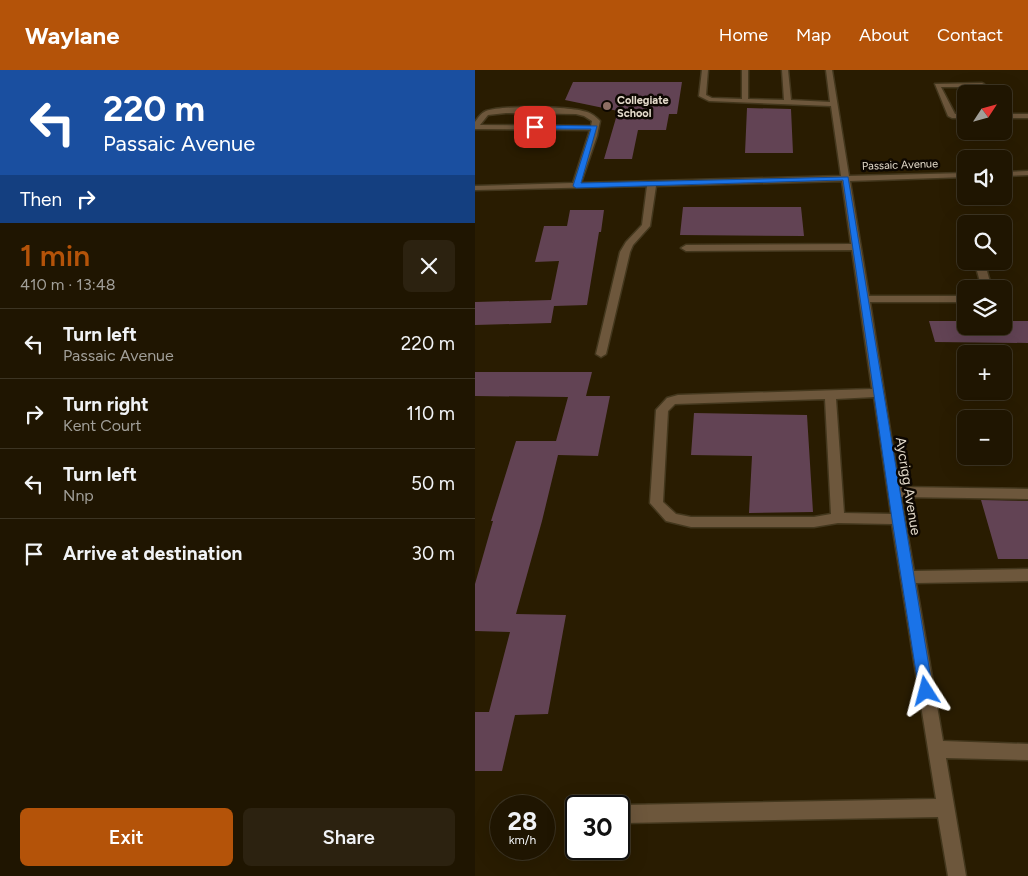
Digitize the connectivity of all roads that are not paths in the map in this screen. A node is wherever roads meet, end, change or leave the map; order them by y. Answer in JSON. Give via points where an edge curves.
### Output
{"nodes":[{"id":1,"x":705,"y":70,"type":"edge"},
{"id":2,"x":745,"y":70,"type":"edge"},
{"id":3,"x":785,"y":70,"type":"edge"},
{"id":4,"x":829,"y":70,"type":"edge"},
{"id":5,"x":957,"y":85,"type":"edge"},
{"id":6,"x":745,"y":100,"type":"junction"},
{"id":7,"x":788,"y":102,"type":"junction"},
{"id":8,"x":835,"y":104,"type":"junction"},
{"id":9,"x":957,"y":116,"type":"edge"},
{"id":10,"x":1013,"y":116,"type":"edge"},
{"id":11,"x":1028,"y":116,"type":"edge"},
{"id":12,"x":475,"y":127,"type":"edge"},
{"id":13,"x":595,"y":128,"type":"junction"},
{"id":14,"x":1028,"y":173,"type":"edge"},
{"id":15,"x":1012,"y":174,"type":"edge"},
{"id":16,"x":957,"y":175,"type":"edge"},
{"id":17,"x":846,"y":178,"type":"junction"},
{"id":18,"x":652,"y":184,"type":"junction"},
{"id":19,"x":576,"y":186,"type":"junction"},
{"id":20,"x":475,"y":188,"type":"edge"},
{"id":21,"x":856,"y":247,"type":"junction"},
{"id":22,"x":686,"y":248,"type":"dead end"},
{"id":23,"x":982,"y":271,"type":"dead end"},
{"id":24,"x":984,"y":280,"type":"edge"},
{"id":25,"x":864,"y":300,"type":"junction"},
{"id":26,"x":957,"y":300,"type":"edge"},
{"id":27,"x":601,"y":354,"type":"dead end"},
{"id":28,"x":878,"y":393,"type":"junction"},
{"id":29,"x":830,"y":396,"type":"junction"},
{"id":30,"x":893,"y":492,"type":"junction"},
{"id":31,"x":1028,"y":494,"type":"edge"},
{"id":32,"x":839,"y":518,"type":"junction"},
{"id":33,"x":898,"y":519,"type":"junction"},
{"id":34,"x":1028,"y":574,"type":"edge"},
{"id":35,"x":907,"y":577,"type":"junction"},
{"id":36,"x":936,"y":748,"type":"junction"},
{"id":37,"x":1028,"y":752,"type":"edge"},
{"id":38,"x":946,"y":808,"type":"junction"},
{"id":39,"x":630,"y":814,"type":"edge"},
{"id":40,"x":957,"y":876,"type":"edge"}],
"edges":[{"from":1,"to":6,"type":"street","via":[[702,96]]},
{"from":2,"to":6,"type":"street"},
{"from":3,"to":7,"type":"street"},
{"from":4,"to":8,"type":"street","name":"Aycrigg Avenue"},
{"from":5,"to":9,"type":"street","via":[[937,85],[952,116]]},
{"from":6,"to":7,"type":"street"},
{"from":7,"to":8,"type":"street"},
{"from":8,"to":17,"type":"street","name":"Aycrigg Avenue"},
{"from":10,"to":11,"type":"street"},
{"from":12,"to":13,"type":"street"},
{"from":12,"to":13,"type":"street","via":[[488,113],[509,111],[584,113],[596,121]]},
{"from":13,"to":19,"type":"street"},
{"from":14,"to":15,"type":"street"},
{"from":16,"to":17,"type":"street","name":"Passaic Avenue"},
{"from":17,"to":18,"type":"street","name":"Passaic Avenue"},
{"from":17,"to":21,"type":"street","name":"Aycrigg Avenue"},
{"from":18,"to":19,"type":"street","name":"Passaic Avenue"},
{"from":18,"to":27,"type":"street","via":[[646,226],[629,244],[623,257]]},
{"from":19,"to":20,"type":"street","name":"Passaic Avenue"},
{"from":21,"to":22,"type":"street"},
{"from":21,"to":25,"type":"street","name":"Aycrigg Avenue"},
{"from":23,"to":24,"type":"street"},
{"from":25,"to":26,"type":"street"},
{"from":25,"to":28,"type":"street","name":"Aycrigg Avenue"},
{"from":28,"to":29,"type":"street"},
{"from":28,"to":30,"type":"street","name":"Aycrigg Avenue"},
{"from":29,"to":32,"type":"street"},
{"from":29,"to":32,"type":"street","via":[[741,396],[671,401],[663,410],[656,503],[667,516],[684,521],[814,522]]},
{"from":30,"to":31,"type":"street"},
{"from":30,"to":33,"type":"street","name":"Aycrigg Avenue"},
{"from":32,"to":33,"type":"street"},
{"from":33,"to":35,"type":"street","name":"Aycrigg Avenue"},
{"from":34,"to":35,"type":"street"},
{"from":35,"to":36,"type":"street","name":"Aycrigg Avenue"},
{"from":36,"to":37,"type":"street"},
{"from":36,"to":38,"type":"street","name":"Aycrigg Avenue"},
{"from":38,"to":39,"type":"street"},
{"from":38,"to":40,"type":"street","name":"Aycrigg Avenue"}]}
